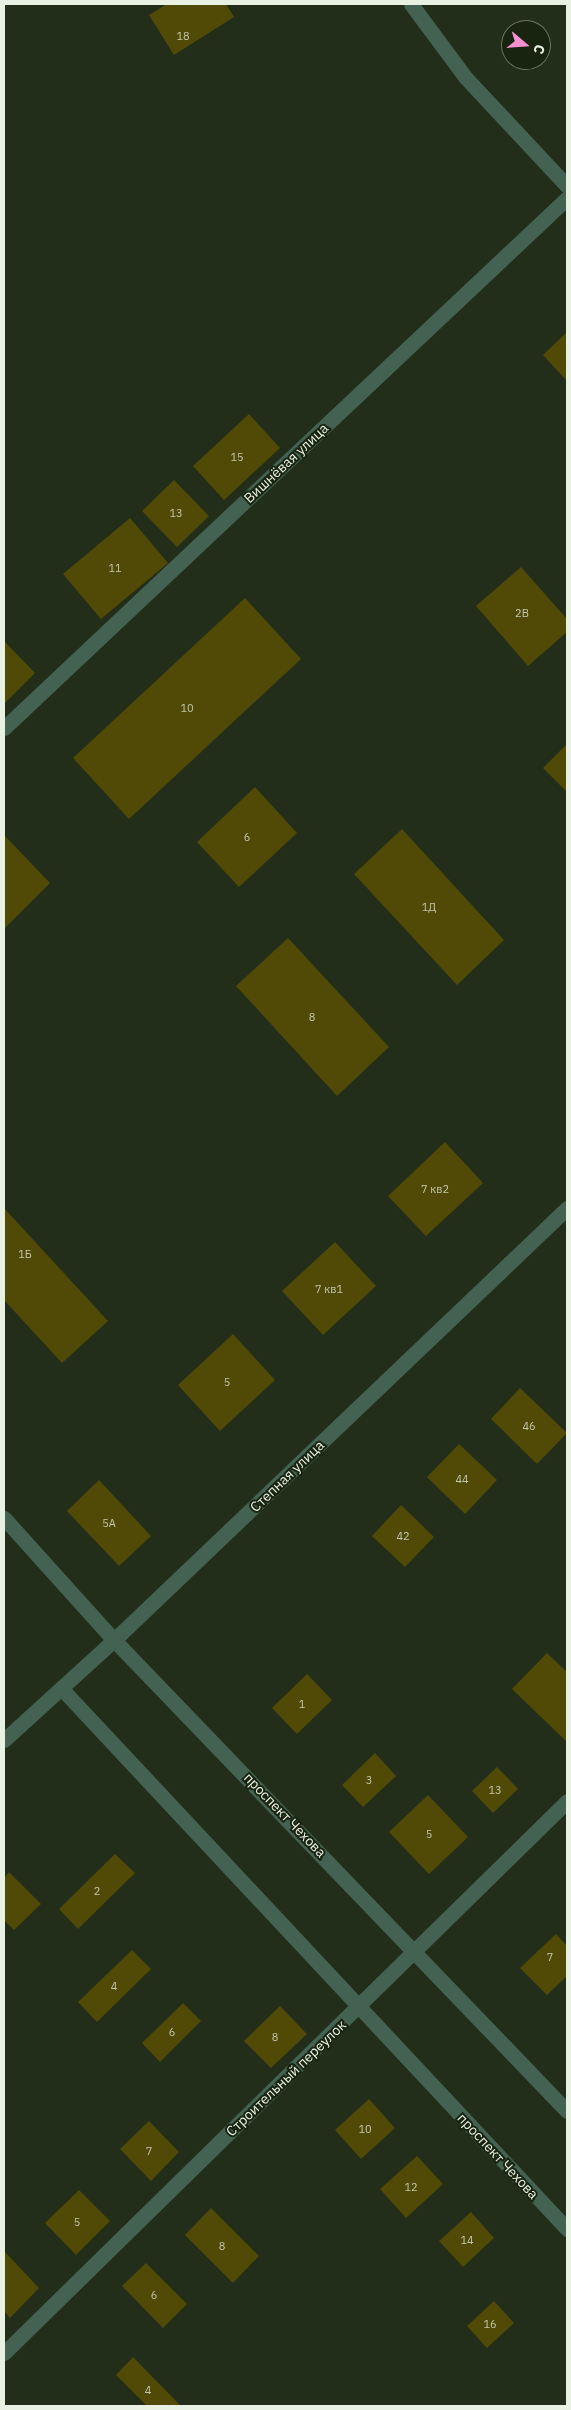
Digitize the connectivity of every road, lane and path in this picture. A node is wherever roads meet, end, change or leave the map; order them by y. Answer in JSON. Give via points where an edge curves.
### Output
{"nodes":[{"id":1,"x":411,"y":4,"type":"edge"},
{"id":2,"x":567,"y":186,"type":"edge"},
{"id":3,"x":567,"y":198,"type":"edge"},
{"id":4,"x":4,"y":728,"type":"edge"},
{"id":5,"x":567,"y":1208,"type":"edge"},
{"id":6,"x":4,"y":1518,"type":"edge"},
{"id":7,"x":114,"y":1640,"type":"junction"},
{"id":8,"x":61,"y":1688,"type":"junction"},
{"id":9,"x":4,"y":1740,"type":"edge"},
{"id":10,"x":567,"y":1801,"type":"edge"},
{"id":11,"x":417,"y":1951,"type":"junction"},
{"id":12,"x":359,"y":2007,"type":"junction"},
{"id":13,"x":567,"y":2111,"type":"edge"},
{"id":14,"x":567,"y":2229,"type":"edge"},
{"id":15,"x":4,"y":2353,"type":"edge"}],
"edges":[{"from":1,"to":2,"type":"street","via":[[466,78]]},
{"from":3,"to":4,"type":"street","name":"Вишнёвая улица"},
{"from":5,"to":7,"type":"street","name":"Степная улица"},
{"from":6,"to":7,"type":"street","name":"проспект Чехова"},
{"from":7,"to":8,"type":"street","name":"Степная улица"},
{"from":7,"to":11,"type":"street","name":"проспект Чехова"},
{"from":8,"to":9,"type":"street","name":"Степная улица"},
{"from":8,"to":12,"type":"street","name":"проспект Чехова"},
{"from":10,"to":11,"type":"street","name":"Строительный переулок"},
{"from":11,"to":12,"type":"street","name":"Строительный переулок"},
{"from":11,"to":13,"type":"street","name":"проспект Чехова"},
{"from":12,"to":14,"type":"street","name":"проспект Чехова"},
{"from":12,"to":15,"type":"street","name":"Строительный переулок"}]}
